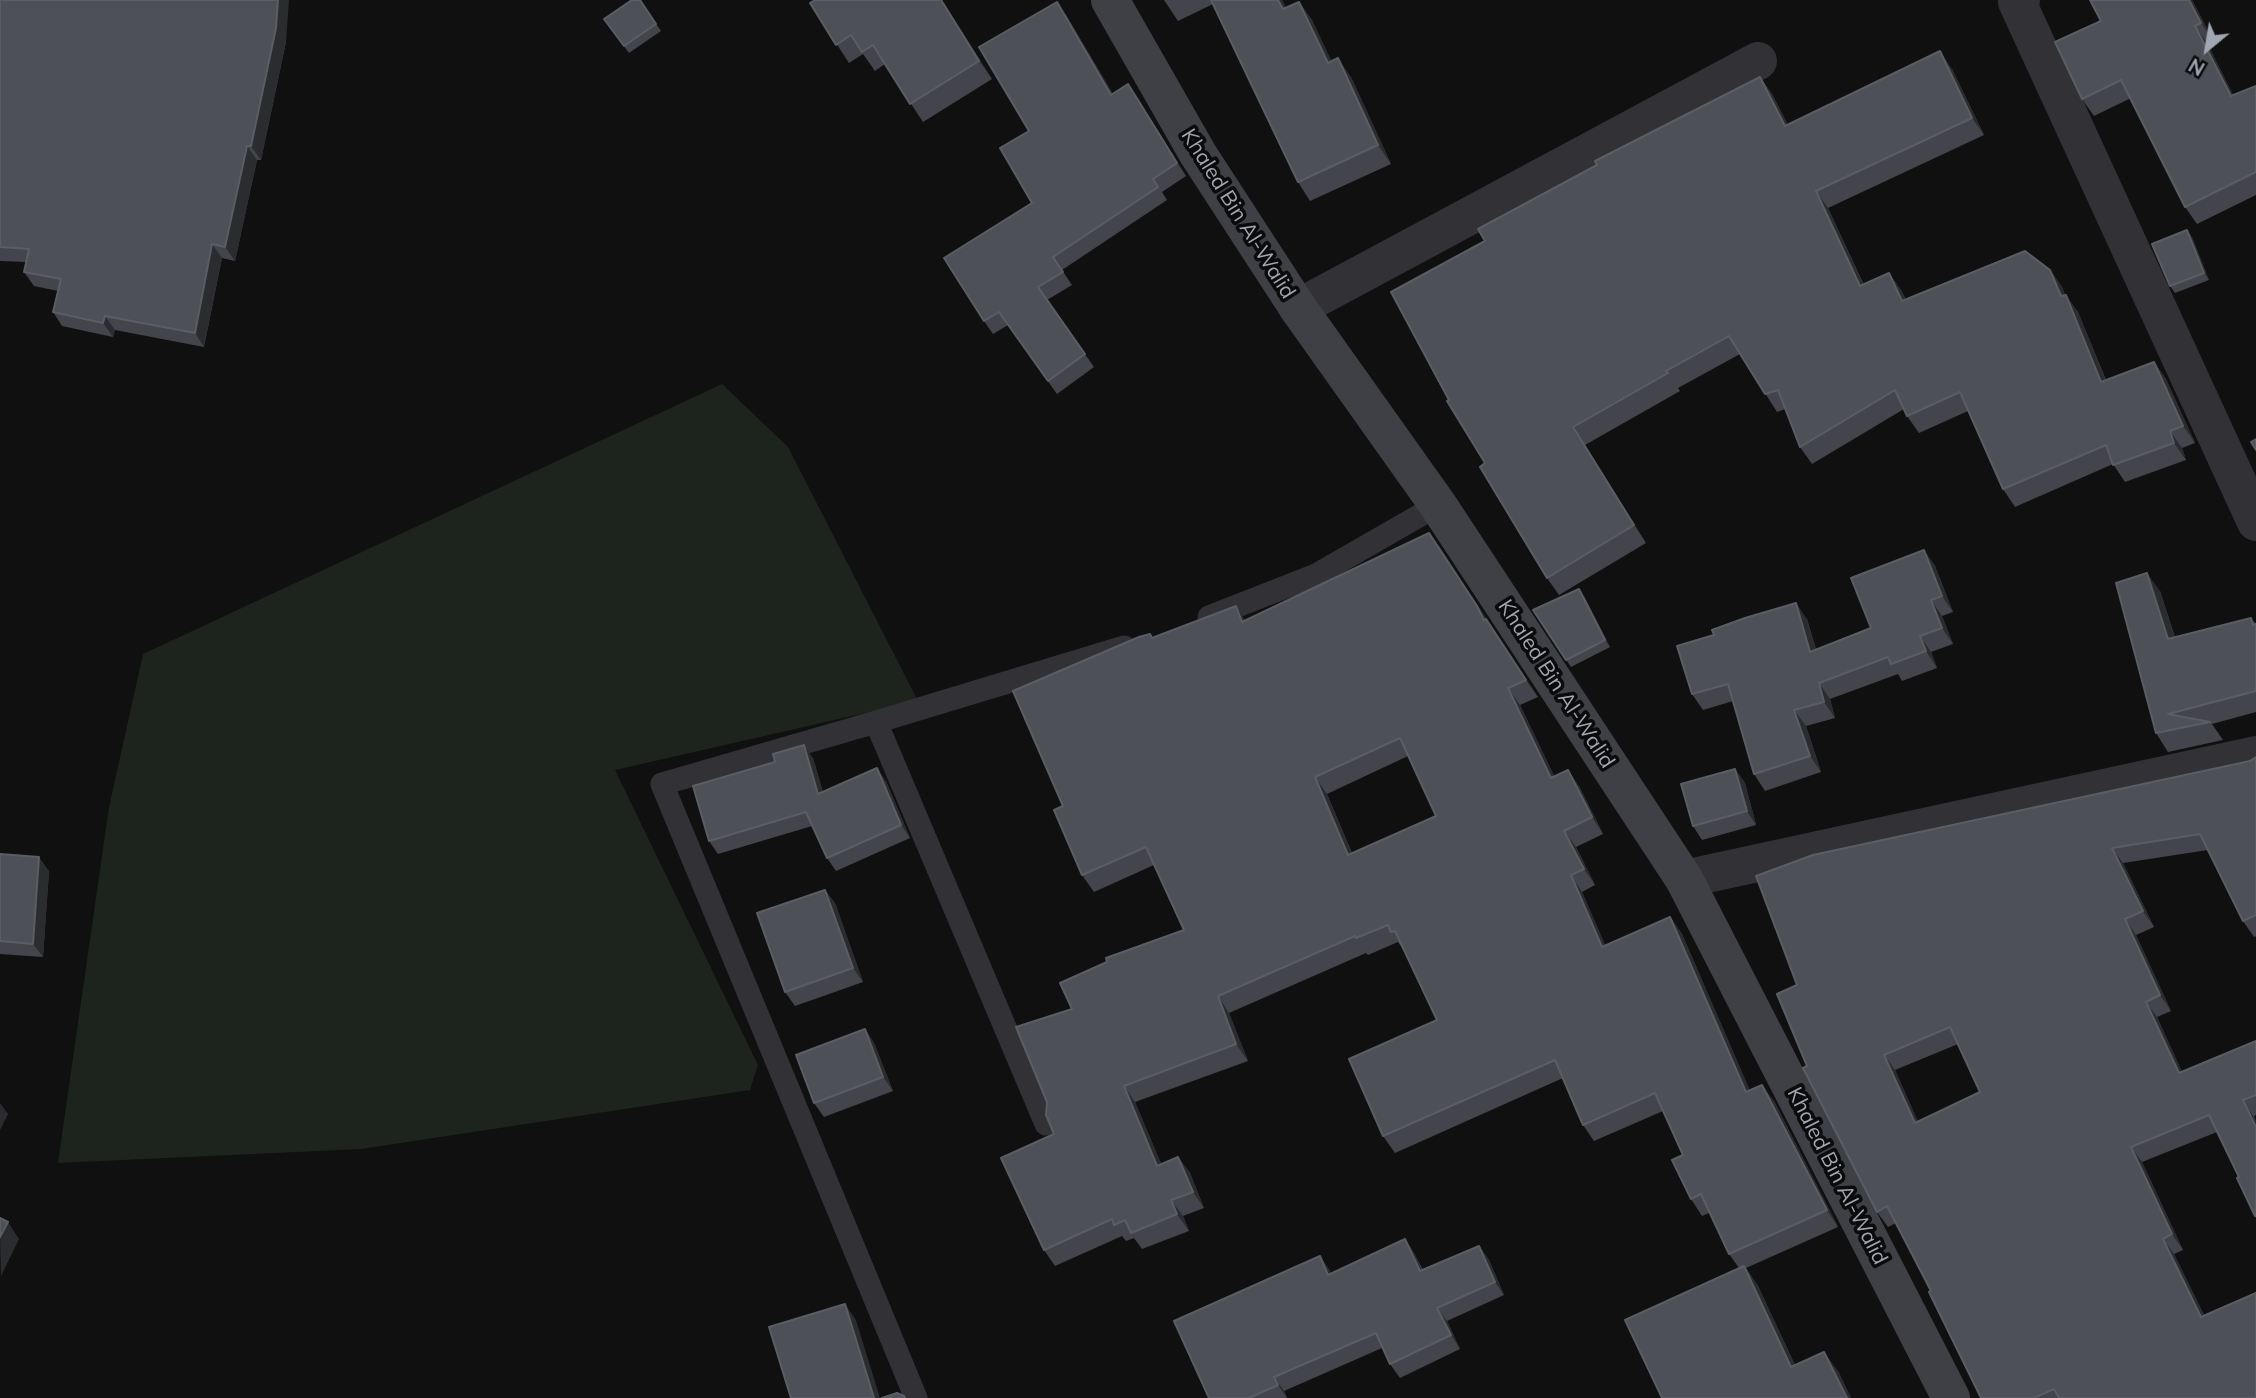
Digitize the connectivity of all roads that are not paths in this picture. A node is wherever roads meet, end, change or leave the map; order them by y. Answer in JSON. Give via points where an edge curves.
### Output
{"nodes":[{"id":1,"x":1110,"y":0,"type":"edge"},
{"id":2,"x":2021,"y":0,"type":"edge"},
{"id":3,"x":1758,"y":61,"type":"dead end"},
{"id":4,"x":1298,"y":308,"type":"junction"},
{"id":5,"x":1438,"y":505,"type":"junction"},
{"id":6,"x":2256,"y":522,"type":"edge"},
{"id":7,"x":1186,"y":626,"type":"edge"},
{"id":8,"x":1147,"y":640,"type":"edge"},
{"id":9,"x":876,"y":722,"type":"junction"},
{"id":10,"x":2256,"y":755,"type":"edge"},
{"id":11,"x":1684,"y":879,"type":"junction"},
{"id":12,"x":1046,"y":1124,"type":"edge"},
{"id":13,"x":916,"y":1398,"type":"edge"},
{"id":14,"x":1951,"y":1398,"type":"edge"}],
"edges":[{"from":1,"to":4,"type":"street","name":"Khaled Bin Al-Walid","via":[[1198,154]]},
{"from":2,"to":6,"type":"street","via":[[2017,2]]},
{"from":3,"to":4,"type":"street"},
{"from":4,"to":5,"type":"street","name":"Khaled Bin Al-Walid"},
{"from":5,"to":7,"type":"lane","via":[[1316,575]]},
{"from":5,"to":11,"type":"street","name":"Khaled Bin Al-Walid"},
{"from":8,"to":9,"type":"lane"},
{"from":9,"to":12,"type":"lane"},
{"from":9,"to":13,"type":"lane","via":[[662,784]]},
{"from":10,"to":11,"type":"street"},
{"from":11,"to":14,"type":"street","name":"Khaled Bin Al-Walid"}]}
